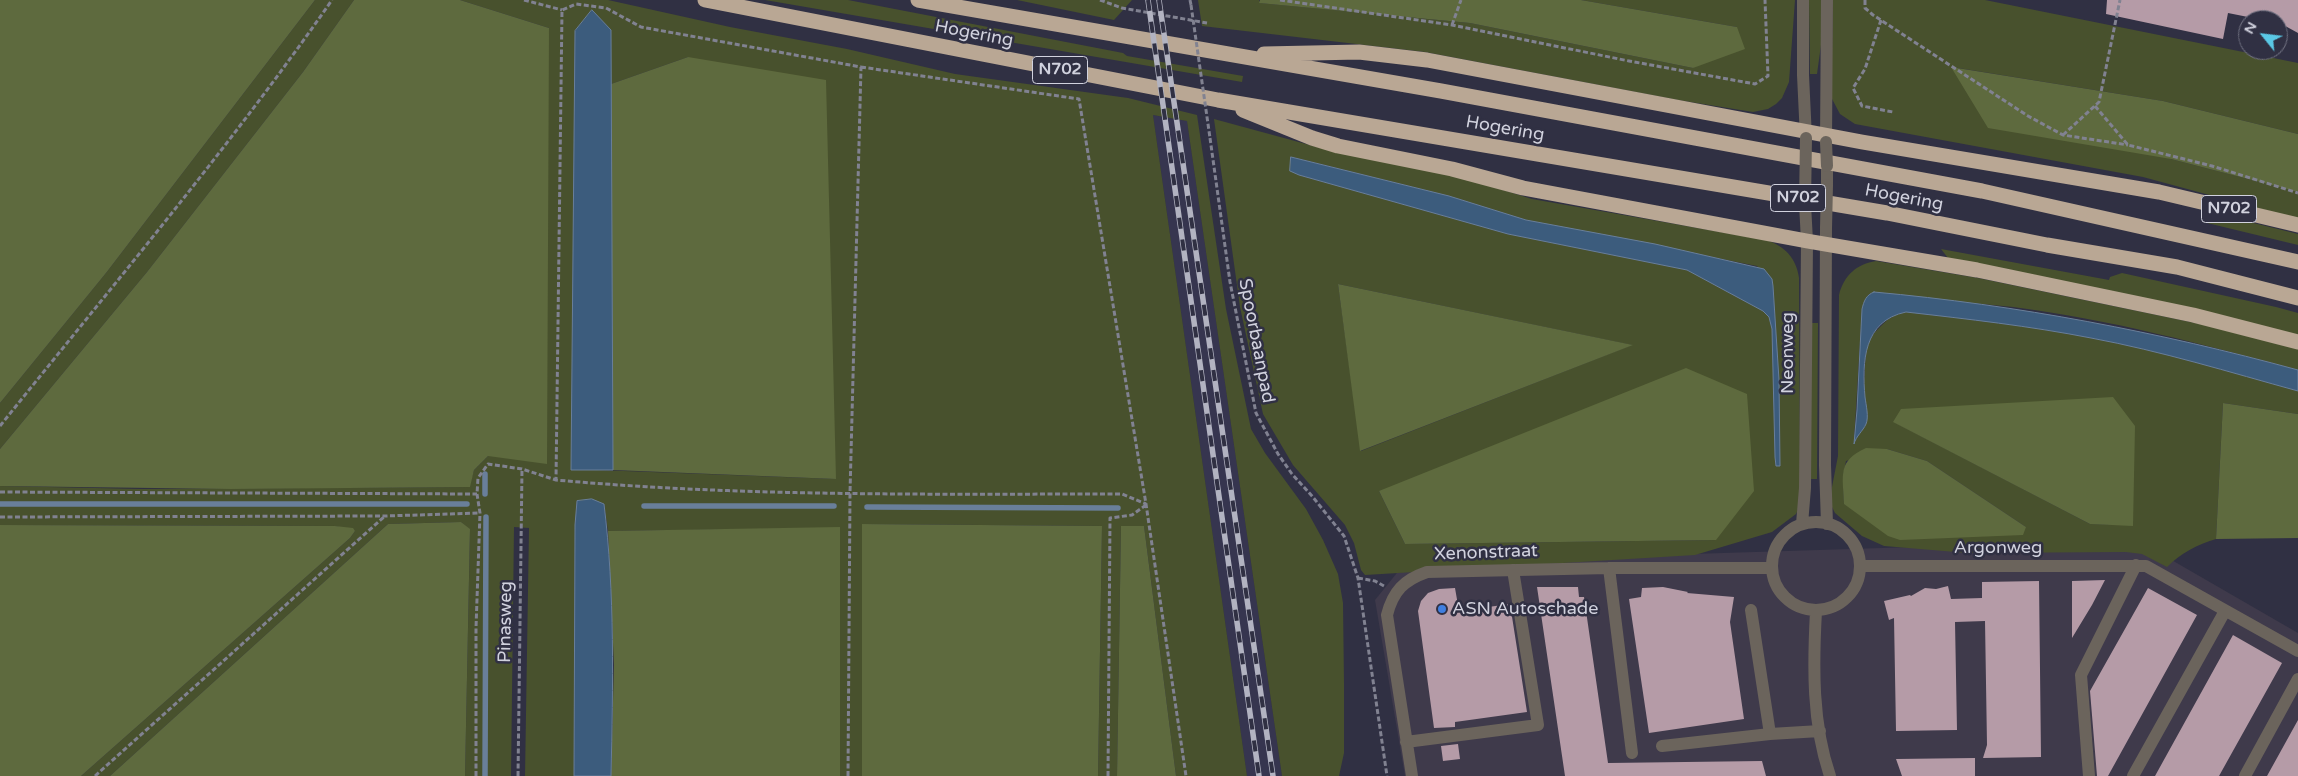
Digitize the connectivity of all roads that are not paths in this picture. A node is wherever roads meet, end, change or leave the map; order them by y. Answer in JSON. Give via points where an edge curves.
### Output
{"nodes":[{"id":1,"x":704,"y":0,"type":"edge"},
{"id":2,"x":918,"y":0,"type":"edge"},
{"id":3,"x":1803,"y":0,"type":"edge"},
{"id":4,"x":1827,"y":0,"type":"edge"},
{"id":5,"x":1228,"y":54,"type":"junction"},
{"id":6,"x":1218,"y":100,"type":"junction"},
{"id":7,"x":1806,"y":135,"type":"junction"},
{"id":8,"x":1826,"y":138,"type":"junction"},
{"id":9,"x":2298,"y":225,"type":"edge"},
{"id":10,"x":1807,"y":242,"type":"junction"},
{"id":11,"x":1826,"y":244,"type":"junction"},
{"id":12,"x":2298,"y":262,"type":"edge"},
{"id":13,"x":2298,"y":298,"type":"edge"},
{"id":14,"x":2298,"y":342,"type":"edge"},
{"id":15,"x":1802,"y":524,"type":"junction"},
{"id":16,"x":1827,"y":524,"type":"junction"},
{"id":17,"x":2136,"y":565,"type":"junction"},
{"id":18,"x":1860,"y":566,"type":"junction"},
{"id":19,"x":1609,"y":568,"type":"junction"},
{"id":20,"x":1772,"y":568,"type":"junction"},
{"id":21,"x":1513,"y":570,"type":"junction"},
{"id":22,"x":1751,"y":610,"type":"dead end"},
{"id":23,"x":1816,"y":611,"type":"junction"},
{"id":24,"x":2225,"y":611,"type":"junction"},
{"id":25,"x":2298,"y":651,"type":"edge"},
{"id":26,"x":2298,"y":679,"type":"edge"},
{"id":27,"x":1820,"y":731,"type":"junction"},
{"id":28,"x":1770,"y":734,"type":"junction"},
{"id":29,"x":1406,"y":742,"type":"junction"},
{"id":30,"x":1662,"y":746,"type":"dead end"},
{"id":31,"x":1632,"y":753,"type":"dead end"},
{"id":32,"x":1412,"y":776,"type":"edge"},
{"id":33,"x":1830,"y":776,"type":"edge"},
{"id":34,"x":2089,"y":776,"type":"edge"},
{"id":35,"x":2133,"y":776,"type":"edge"},
{"id":36,"x":2245,"y":776,"type":"edge"}],
"edges":[{"from":1,"to":6,"type":"highway","name":"Hogering","number":"N702"},
{"from":2,"to":5,"type":"highway","name":"Hogering","number":"N702"},
{"from":3,"to":7,"type":"street","name":"Neonweg","via":[[1802,75]]},
{"from":4,"to":8,"type":"street"},
{"from":5,"to":7,"type":"highway","number":"N702","via":[[1359,52],[1427,60]]},
{"from":5,"to":12,"type":"highway","name":"Hogering","number":"N702","via":[[1982,191]]},
{"from":6,"to":10,"type":"highway","number":"N702","via":[[1338,146],[1452,169],[1523,188]]},
{"from":6,"to":13,"type":"highway","name":"Hogering","number":"N702","via":[[1887,213],[2177,267]]},
{"from":7,"to":8,"type":"highway","number":"N702"},
{"from":7,"to":10,"type":"street","name":"Neonweg","bridge":true},
{"from":8,"to":9,"type":"highway","number":"N702","via":[[2159,192]]},
{"from":8,"to":11,"type":"street","bridge":true},
{"from":10,"to":11,"type":"highway","number":"N702"},
{"from":10,"to":15,"type":"street","name":"Neonweg"},
{"from":11,"to":14,"type":"highway","number":"N702","via":[[1977,270],[2193,315]]},
{"from":11,"to":16,"type":"street"},
{"from":15,"to":16,"type":"street"},
{"from":15,"to":20,"type":"street","via":[[1783,537],[1773,557]]},
{"from":16,"to":18,"type":"street","via":[[1840,529],[1851,539],[1858,552]]},
{"from":17,"to":18,"type":"street","name":"Argonweg"},
{"from":17,"to":24,"type":"street","name":"Argonweg","via":[[2146,566]]},
{"from":17,"to":34,"type":"street","via":[[2081,675]]},
{"from":18,"to":23,"type":"street","via":[[1857,583],[1848,598],[1833,607]]},
{"from":19,"to":20,"type":"street","name":"Xenonstraat"},
{"from":19,"to":21,"type":"street","name":"Xenonstraat"},
{"from":19,"to":31,"type":"street"},
{"from":20,"to":23,"type":"street","via":[[1776,585],[1785,599],[1800,608]]},
{"from":21,"to":29,"type":"street","name":"Xenonstraat","via":[[1427,572],[1400,586],[1391,600],[1387,615]]},
{"from":21,"to":29,"type":"street","via":[[1538,725]]},
{"from":22,"to":28,"type":"street"},
{"from":23,"to":27,"type":"street","via":[[1815,698]]},
{"from":24,"to":25,"type":"street","name":"Argonweg"},
{"from":24,"to":35,"type":"street"},
{"from":26,"to":36,"type":"street"},
{"from":27,"to":28,"type":"street"},
{"from":27,"to":33,"type":"street"},
{"from":28,"to":30,"type":"street"},
{"from":29,"to":32,"type":"street","name":"Xenonstraat"}]}
